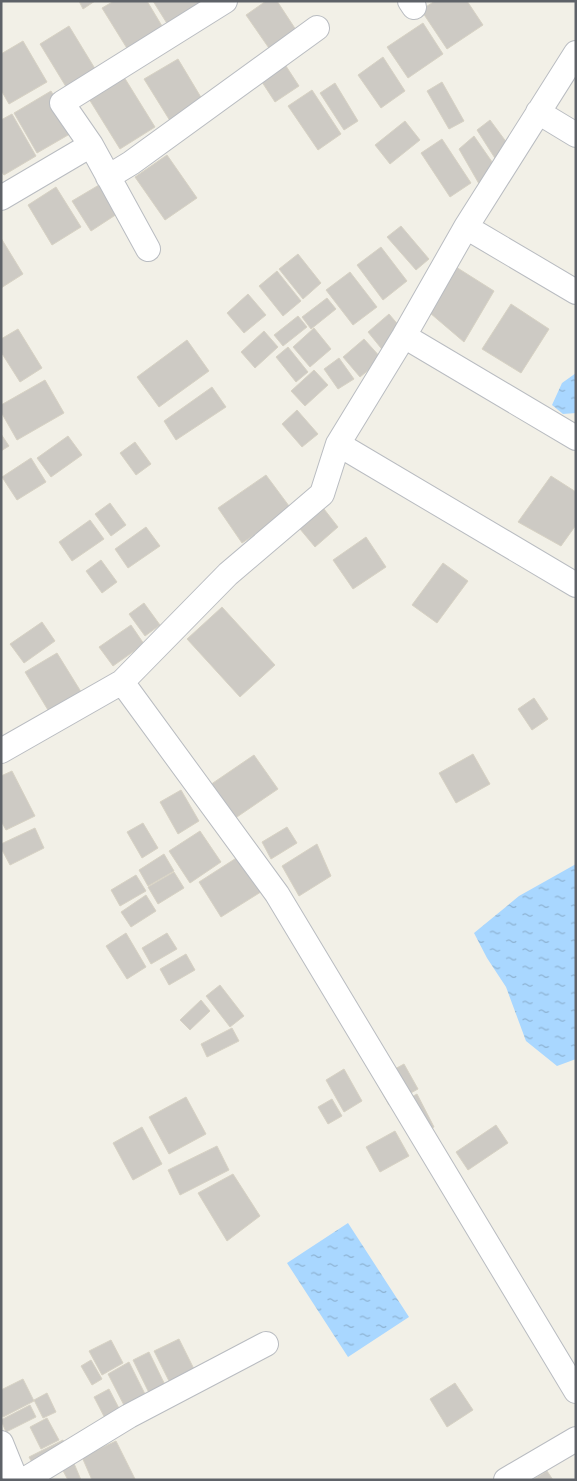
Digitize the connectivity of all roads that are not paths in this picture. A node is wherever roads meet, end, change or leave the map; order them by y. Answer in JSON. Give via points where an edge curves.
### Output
{"nodes":[{"id":1,"x":225,"y":1,"type":"edge"},
{"id":2,"x":317,"y":28,"type":"dead end"},
{"id":3,"x":576,"y":53,"type":"edge"},
{"id":4,"x":538,"y":112,"type":"junction"},
{"id":5,"x":576,"y":135,"type":"edge"},
{"id":6,"x":91,"y":145,"type":"junction"},
{"id":7,"x":108,"y":177,"type":"junction"},
{"id":8,"x":1,"y":198,"type":"edge"},
{"id":9,"x":466,"y":227,"type":"junction"},
{"id":10,"x":148,"y":249,"type":"dead end"},
{"id":11,"x":576,"y":292,"type":"edge"},
{"id":12,"x":404,"y":336,"type":"junction"},
{"id":13,"x":576,"y":438,"type":"edge"},
{"id":14,"x":338,"y":444,"type":"junction"},
{"id":15,"x":576,"y":585,"type":"edge"},
{"id":16,"x":122,"y":682,"type":"junction"},
{"id":17,"x":1,"y":751,"type":"edge"},
{"id":18,"x":266,"y":1344,"type":"dead end"},
{"id":19,"x":576,"y":1391,"type":"edge"},
{"id":20,"x":576,"y":1439,"type":"edge"},
{"id":21,"x":1,"y":1443,"type":"edge"},
{"id":22,"x":16,"y":1480,"type":"edge"},
{"id":23,"x":24,"y":1480,"type":"edge"},
{"id":24,"x":506,"y":1480,"type":"edge"}],
"edges":[{"from":1,"to":6,"type":"street","via":[[62,102]]},
{"from":2,"to":7,"type":"street"},
{"from":3,"to":4,"type":"street"},
{"from":4,"to":5,"type":"street"},
{"from":4,"to":9,"type":"street"},
{"from":6,"to":7,"type":"street"},
{"from":6,"to":8,"type":"street"},
{"from":7,"to":10,"type":"street"},
{"from":9,"to":11,"type":"street"},
{"from":9,"to":12,"type":"street"},
{"from":12,"to":13,"type":"street"},
{"from":12,"to":14,"type":"street"},
{"from":14,"to":15,"type":"street"},
{"from":14,"to":16,"type":"street","via":[[322,494],[228,574]]},
{"from":16,"to":17,"type":"street"},
{"from":16,"to":19,"type":"street","via":[[277,894]]},
{"from":18,"to":23,"type":"street","via":[[129,1416]]},
{"from":20,"to":24,"type":"street"},
{"from":21,"to":22,"type":"street"}]}
